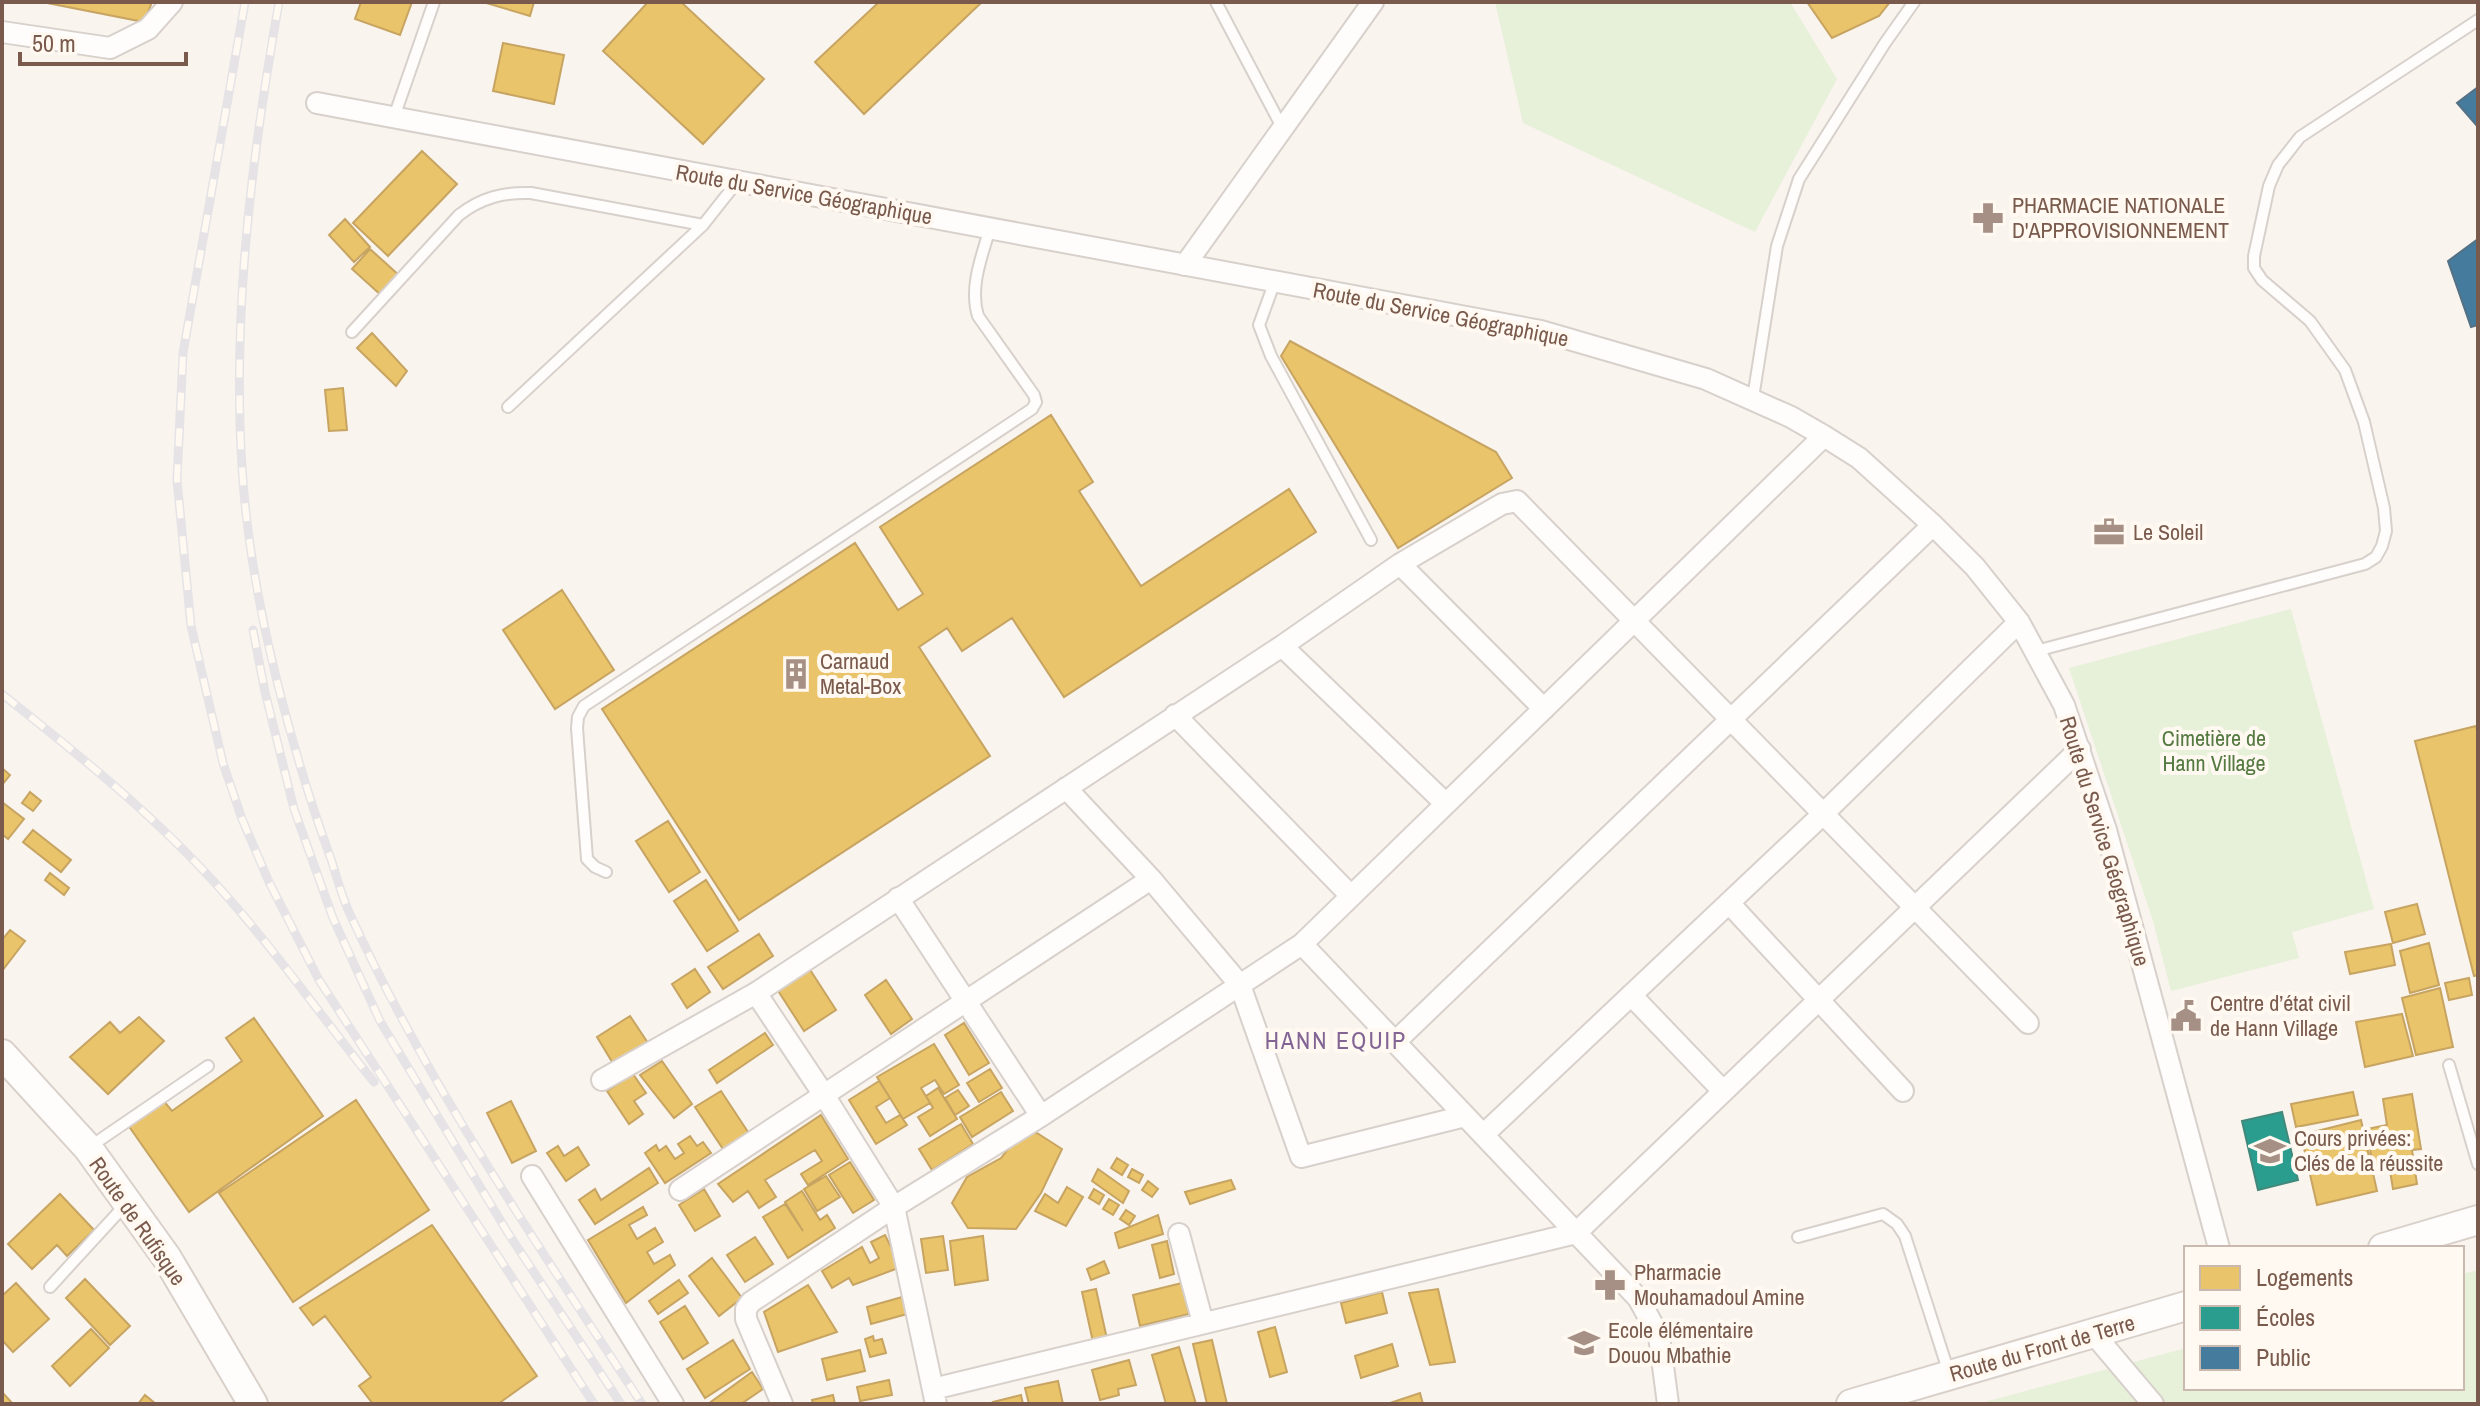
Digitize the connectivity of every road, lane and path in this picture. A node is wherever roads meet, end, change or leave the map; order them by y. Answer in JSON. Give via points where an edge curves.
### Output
{"nodes":[{"id":1,"x":172,"y":2,"type":"edge"},
{"id":2,"x":434,"y":2,"type":"edge"},
{"id":3,"x":1216,"y":2,"type":"edge"},
{"id":4,"x":1373,"y":2,"type":"edge"},
{"id":5,"x":1914,"y":2,"type":"edge"},
{"id":6,"x":2478,"y":20,"type":"edge"},
{"id":7,"x":2,"y":32,"type":"edge"},
{"id":8,"x":317,"y":103,"type":"dead end"},
{"id":9,"x":394,"y":118,"type":"junction"},
{"id":10,"x":1283,"y":129,"type":"junction"},
{"id":11,"x":738,"y":182,"type":"junction"},
{"id":12,"x":703,"y":225,"type":"junction"},
{"id":13,"x":990,"y":228,"type":"junction"},
{"id":14,"x":1185,"y":265,"type":"junction"},
{"id":15,"x":1275,"y":281,"type":"junction"},
{"id":16,"x":352,"y":332,"type":"dead end"},
{"id":17,"x":1753,"y":398,"type":"junction"},
{"id":18,"x":508,"y":407,"type":"dead end"},
{"id":19,"x":1824,"y":436,"type":"junction"},
{"id":20,"x":1933,"y":525,"type":"junction"},
{"id":21,"x":1371,"y":540,"type":"dead end"},
{"id":22,"x":1400,"y":564,"type":"junction"},
{"id":23,"x":1634,"y":621,"type":"junction"},
{"id":24,"x":2019,"y":622,"type":"junction"},
{"id":25,"x":1282,"y":646,"type":"junction"},
{"id":26,"x":2036,"y":651,"type":"junction"},
{"id":27,"x":1544,"y":709,"type":"junction"},
{"id":28,"x":1175,"y":715,"type":"junction"},
{"id":29,"x":1731,"y":720,"type":"junction"},
{"id":30,"x":2080,"y":749,"type":"junction"},
{"id":31,"x":1066,"y":788,"type":"junction"},
{"id":32,"x":1446,"y":804,"type":"junction"},
{"id":33,"x":1823,"y":814,"type":"junction"},
{"id":34,"x":606,"y":872,"type":"dead end"},
{"id":35,"x":1151,"y":879,"type":"junction"},
{"id":36,"x":1351,"y":896,"type":"junction"},
{"id":37,"x":898,"y":898,"type":"junction"},
{"id":38,"x":1729,"y":903,"type":"junction"},
{"id":39,"x":1914,"y":907,"type":"junction"},
{"id":40,"x":1302,"y":944,"type":"junction"},
{"id":41,"x":1240,"y":985,"type":"junction"},
{"id":42,"x":756,"y":993,"type":"junction"},
{"id":43,"x":1631,"y":995,"type":"junction"},
{"id":44,"x":1818,"y":1000,"type":"junction"},
{"id":45,"x":966,"y":1001,"type":"junction"},
{"id":46,"x":2028,"y":1023,"type":"dead end"},
{"id":47,"x":1395,"y":1042,"type":"junction"},
{"id":48,"x":2,"y":1054,"type":"edge"},
{"id":49,"x":2449,"y":1065,"type":"dead end"},
{"id":50,"x":208,"y":1066,"type":"dead end"},
{"id":51,"x":602,"y":1080,"type":"dead end"},
{"id":52,"x":1723,"y":1091,"type":"junction"},
{"id":53,"x":1903,"y":1091,"type":"dead end"},
{"id":54,"x":824,"y":1095,"type":"junction"},
{"id":55,"x":1041,"y":1116,"type":"junction"},
{"id":56,"x":1465,"y":1116,"type":"junction"},
{"id":57,"x":1483,"y":1135,"type":"junction"},
{"id":58,"x":88,"y":1148,"type":"junction"},
{"id":59,"x":2478,"y":1164,"type":"edge"},
{"id":60,"x":532,"y":1176,"type":"dead end"},
{"id":61,"x":680,"y":1190,"type":"dead end"},
{"id":62,"x":127,"y":1202,"type":"junction"},
{"id":63,"x":894,"y":1207,"type":"junction"},
{"id":64,"x":2478,"y":1220,"type":"edge"},
{"id":65,"x":1576,"y":1233,"type":"junction"},
{"id":66,"x":1179,"y":1234,"type":"dead end"},
{"id":67,"x":1798,"y":1237,"type":"dead end"},
{"id":68,"x":2218,"y":1246,"type":"edge"},
{"id":69,"x":2390,"y":1246,"type":"edge"},
{"id":70,"x":50,"y":1287,"type":"dead end"},
{"id":71,"x":2184,"y":1307,"type":"edge"},
{"id":72,"x":1203,"y":1323,"type":"junction"},
{"id":73,"x":2093,"y":1333,"type":"junction"},
{"id":74,"x":1949,"y":1375,"type":"junction"},
{"id":75,"x":934,"y":1396,"type":"edge"},
{"id":76,"x":253,"y":1404,"type":"edge"},
{"id":77,"x":673,"y":1404,"type":"edge"},
{"id":78,"x":782,"y":1404,"type":"edge"},
{"id":79,"x":1668,"y":1404,"type":"edge"},
{"id":80,"x":1851,"y":1404,"type":"edge"},
{"id":81,"x":2153,"y":1404,"type":"edge"}],
"edges":[{"from":1,"to":7,"type":"street","via":[[148,29],[110,48]]},
{"from":2,"to":9,"type":"lane"},
{"from":3,"to":10,"type":"lane"},
{"from":4,"to":10,"type":"street"},
{"from":5,"to":17,"type":"lane","via":[[1799,179],[1777,246]]},
{"from":6,"to":26,"type":"lane","via":[[2300,137],[2269,186],[2254,256],[2262,280],[2310,321],[2345,370],[2364,422],[2384,508],[2386,531],[2376,557]]},
{"from":8,"to":9,"type":"street","name":"Route du Service Géographique"},
{"from":9,"to":11,"type":"street","name":"Route du Service Géographique"},
{"from":10,"to":14,"type":"street"},
{"from":11,"to":12,"type":"lane"},
{"from":11,"to":13,"type":"street","name":"Route du Service Géographique"},
{"from":12,"to":16,"type":"lane","via":[[531,193],[491,196],[459,215]]},
{"from":12,"to":18,"type":"lane"},
{"from":13,"to":14,"type":"street","name":"Route du Service Géographique"},
{"from":13,"to":34,"type":"lane","via":[[974,304],[1034,395],[1032,409],[584,706],[577,728],[587,859]]},
{"from":14,"to":15,"type":"street","name":"Route du Service Géographique"},
{"from":15,"to":17,"type":"street","name":"Route du Service Géographique","via":[[1541,331]]},
{"from":15,"to":21,"type":"lane","via":[[1259,325]]},
{"from":17,"to":19,"type":"street","name":"Route du Service Géographique"},
{"from":19,"to":20,"type":"street","name":"Route du Service Géographique","via":[[1859,458]]},
{"from":19,"to":23,"type":"street"},
{"from":20,"to":24,"type":"street","name":"Route du Service Géographique"},
{"from":20,"to":29,"type":"street"},
{"from":22,"to":23,"type":"street","via":[[1502,504],[1517,501]]},
{"from":22,"to":25,"type":"street"},
{"from":22,"to":27,"type":"street"},
{"from":23,"to":27,"type":"street"},
{"from":23,"to":29,"type":"street"},
{"from":24,"to":26,"type":"street","name":"Route du Service Géographique"},
{"from":24,"to":33,"type":"street"},
{"from":25,"to":28,"type":"street"},
{"from":25,"to":32,"type":"street"},
{"from":26,"to":30,"type":"street","name":"Route du Service Géographique"},
{"from":27,"to":32,"type":"street"},
{"from":28,"to":31,"type":"street"},
{"from":28,"to":36,"type":"street"},
{"from":29,"to":33,"type":"street"},
{"from":29,"to":47,"type":"street"},
{"from":30,"to":39,"type":"street"},
{"from":30,"to":68,"type":"street","name":"Route du Service Géographique"},
{"from":31,"to":35,"type":"street"},
{"from":31,"to":37,"type":"street"},
{"from":32,"to":36,"type":"street"},
{"from":33,"to":38,"type":"street"},
{"from":33,"to":39,"type":"street"},
{"from":35,"to":41,"type":"street"},
{"from":35,"to":45,"type":"street"},
{"from":36,"to":40,"type":"street"},
{"from":37,"to":42,"type":"street"},
{"from":37,"to":45,"type":"street"},
{"from":38,"to":43,"type":"street"},
{"from":38,"to":44,"type":"street"},
{"from":39,"to":44,"type":"street"},
{"from":39,"to":46,"type":"street"},
{"from":40,"to":41,"type":"street"},
{"from":40,"to":47,"type":"street"},
{"from":41,"to":55,"type":"street"},
{"from":41,"to":56,"type":"street","via":[[1301,1157]]},
{"from":42,"to":51,"type":"street"},
{"from":42,"to":54,"type":"street"},
{"from":43,"to":52,"type":"street"},
{"from":43,"to":57,"type":"street"},
{"from":44,"to":52,"type":"street"},
{"from":44,"to":53,"type":"street"},
{"from":45,"to":54,"type":"street"},
{"from":45,"to":55,"type":"street"},
{"from":47,"to":56,"type":"street"},
{"from":48,"to":58,"type":"main road","name":"Route de Rufisque"},
{"from":49,"to":59,"type":"lane"},
{"from":50,"to":58,"type":"lane"},
{"from":52,"to":65,"type":"street"},
{"from":54,"to":61,"type":"street"},
{"from":54,"to":63,"type":"street"},
{"from":55,"to":63,"type":"street"},
{"from":56,"to":57,"type":"street"},
{"from":57,"to":65,"type":"street"},
{"from":58,"to":62,"type":"main road","name":"Route de Rufisque"},
{"from":60,"to":77,"type":"street"},
{"from":62,"to":70,"type":"lane"},
{"from":62,"to":76,"type":"main road","name":"Route de Rufisque","via":[[167,1258]]},
{"from":63,"to":75,"type":"street"},
{"from":63,"to":78,"type":"street","via":[[746,1309]]},
{"from":64,"to":69,"type":"main road"},
{"from":65,"to":72,"type":"street"},
{"from":65,"to":79,"type":"street","via":[[1638,1298],[1659,1336]]},
{"from":66,"to":72,"type":"street"},
{"from":67,"to":74,"type":"lane","via":[[1883,1214],[1897,1224]]},
{"from":71,"to":73,"type":"main road","name":"Route du Front de Terre"},
{"from":72,"to":75,"type":"street"},
{"from":73,"to":74,"type":"main road","name":"Route du Front de Terre"},
{"from":73,"to":81,"type":"street"},
{"from":74,"to":80,"type":"main road","name":"Route du Front de Terre"}]}
